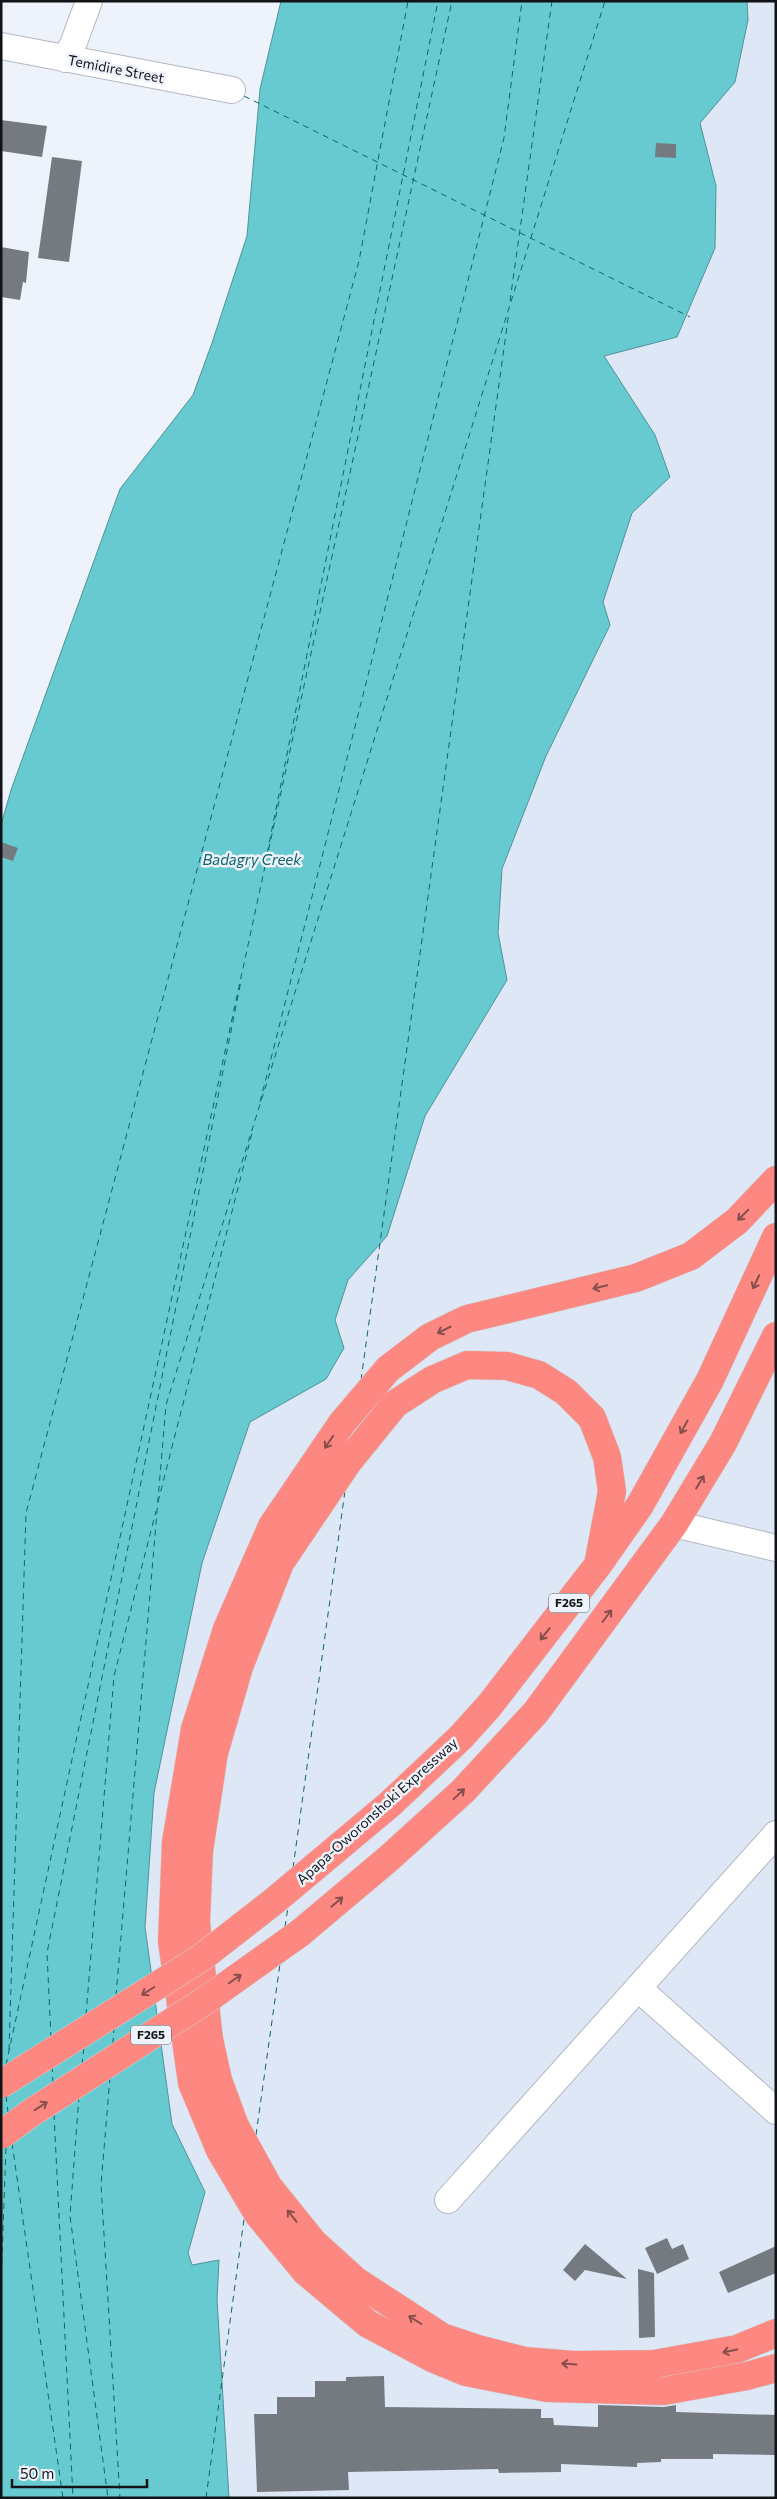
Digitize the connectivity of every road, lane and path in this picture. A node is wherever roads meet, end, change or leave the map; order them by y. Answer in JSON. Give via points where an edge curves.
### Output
{"nodes":[{"id":1,"x":89,"y":1,"type":"edge"},
{"id":2,"x":1,"y":46,"type":"edge"},
{"id":3,"x":65,"y":59,"type":"junction"},
{"id":4,"x":232,"y":90,"type":"dead end"},
{"id":5,"x":776,"y":1180,"type":"edge"},
{"id":6,"x":776,"y":1237,"type":"edge"},
{"id":7,"x":776,"y":1336,"type":"edge"},
{"id":8,"x":674,"y":1524,"type":"junction"},
{"id":9,"x":776,"y":1548,"type":"edge"},
{"id":10,"x":598,"y":1565,"type":"junction"},
{"id":11,"x":776,"y":1834,"type":"edge"},
{"id":12,"x":638,"y":1988,"type":"junction"},
{"id":13,"x":1,"y":2084,"type":"edge"},
{"id":14,"x":776,"y":2111,"type":"edge"},
{"id":15,"x":1,"y":2135,"type":"edge"},
{"id":16,"x":448,"y":2200,"type":"dead end"},
{"id":17,"x":776,"y":2333,"type":"edge"},
{"id":18,"x":776,"y":2368,"type":"edge"}],
"edges":[{"from":1,"to":3,"type":"street"},
{"from":2,"to":3,"type":"street","name":"Temidire Street"},
{"from":3,"to":4,"type":"street","name":"Temidire Street"},
{"from":5,"to":18,"type":"highway","one_way":true,"via":[[737,1221],[691,1256],[636,1278],[467,1319],[430,1337],[388,1369],[342,1423],[272,1526],[227,1629],[195,1729],[176,1842],[172,1941],[192,2083],[220,2150],[258,2214],[306,2272],[368,2324],[466,2372],[547,2388],[664,2391]]},
{"from":6,"to":10,"type":"highway","name":"Apapa-Oworonshoki Expressway","number":"F265","one_way":true,"via":[[710,1380],[640,1505]]},
{"from":8,"to":7,"type":"highway","number":"F265","one_way":true,"via":[[723,1443]]},
{"from":8,"to":9,"type":"street"},
{"from":15,"to":8,"type":"highway","number":"F265","one_way":true,"bridge":true,"via":[[206,2000],[300,1933],[463,1791],[530,1719]]},
{"from":10,"to":13,"type":"highway","name":"Apapa-Oworonshoki Expressway","number":"F265","one_way":true,"bridge":true,"via":[[489,1706],[390,1804],[201,1958]]},
{"from":17,"to":10,"type":"highway","one_way":true,"via":[[737,2350],[699,2357],[654,2364],[594,2365],[526,2361],[478,2350],[442,2337],[356,2281],[313,2242],[268,2186],[235,2126],[218,2080],[209,2039],[196,1922],[199,1851],[214,1754],[239,1667],[280,1563],[348,1462],[395,1404],[432,1380],[467,1365],[507,1366],[539,1375],[566,1392],[592,1418],[607,1457],[612,1491]]},
{"from":11,"to":12,"type":"street"},
{"from":12,"to":14,"type":"street"},
{"from":12,"to":16,"type":"street"}]}
